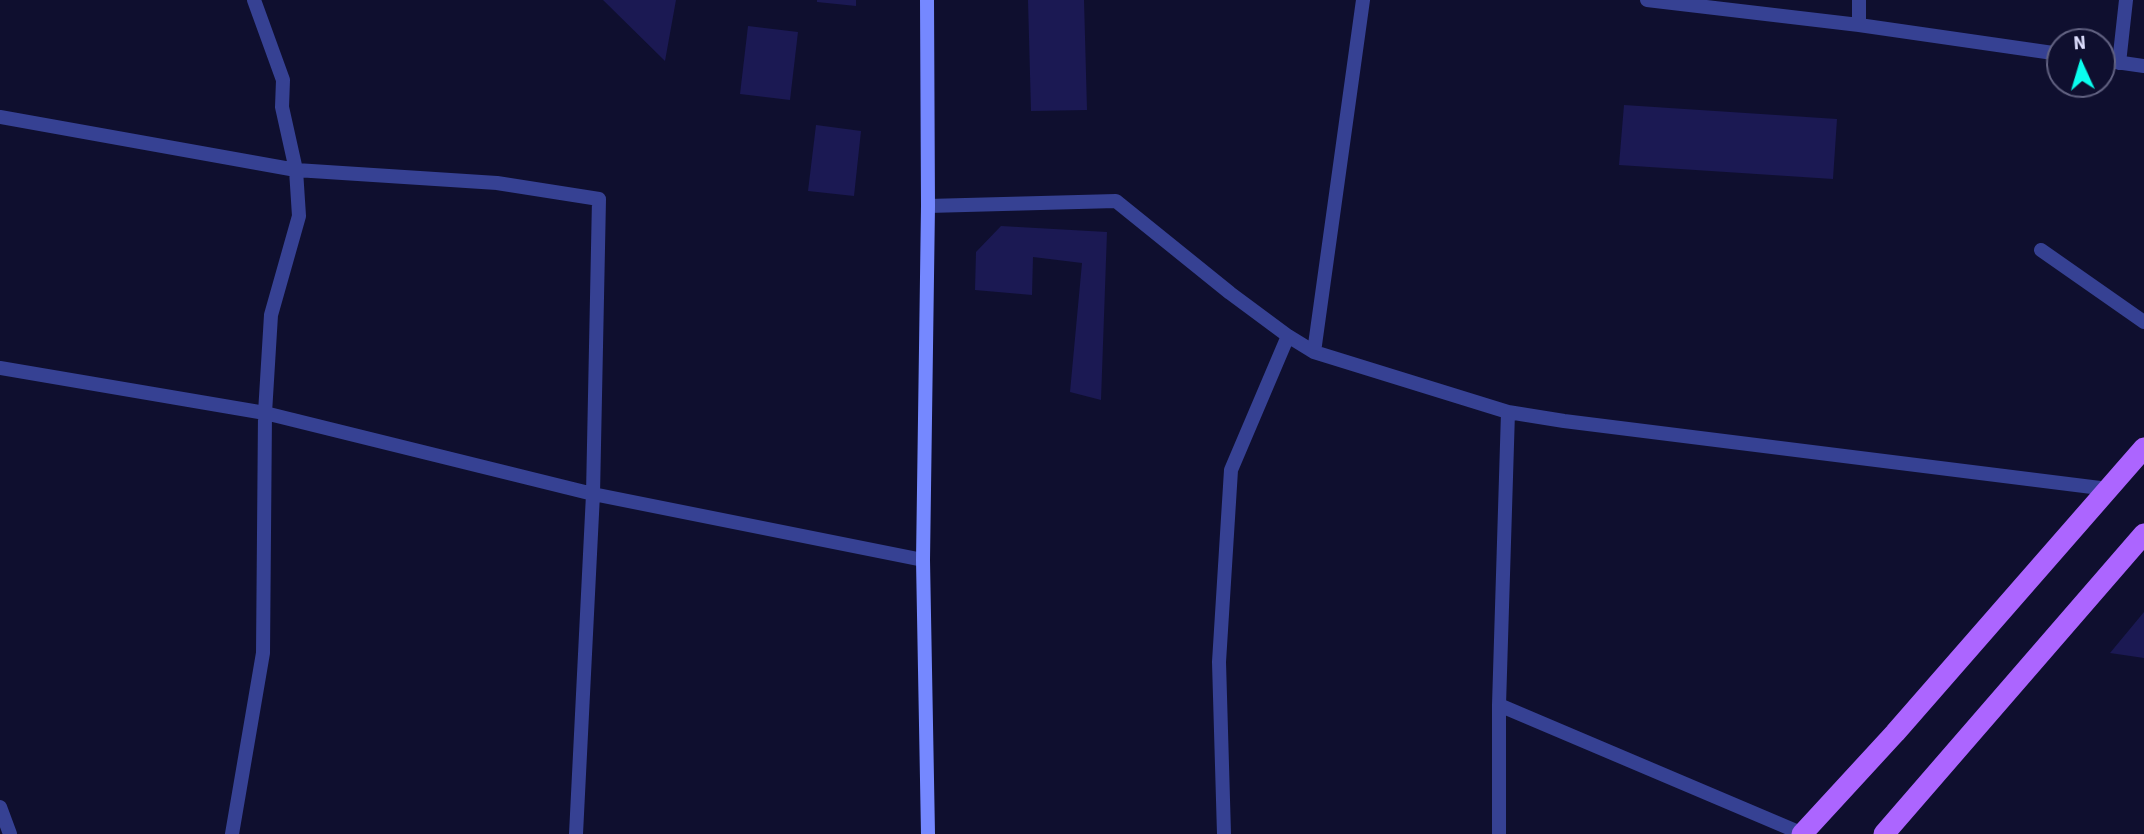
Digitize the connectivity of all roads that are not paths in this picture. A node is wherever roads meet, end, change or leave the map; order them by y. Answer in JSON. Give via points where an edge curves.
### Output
{"nodes":[{"id":1,"x":254,"y":0,"type":"edge"},
{"id":2,"x":927,"y":0,"type":"edge"},
{"id":3,"x":1363,"y":0,"type":"edge"},
{"id":4,"x":1647,"y":0,"type":"edge"},
{"id":5,"x":1859,"y":0,"type":"edge"},
{"id":6,"x":2126,"y":0,"type":"edge"},
{"id":7,"x":1859,"y":25,"type":"junction"},
{"id":8,"x":2046,"y":52,"type":"edge"},
{"id":9,"x":2116,"y":62,"type":"edge"},
{"id":10,"x":2119,"y":63,"type":"junction"},
{"id":11,"x":2144,"y":66,"type":"edge"},
{"id":12,"x":0,"y":117,"type":"edge"},
{"id":13,"x":296,"y":170,"type":"junction"},
{"id":14,"x":928,"y":206,"type":"junction"},
{"id":15,"x":2041,"y":250,"type":"dead end"},
{"id":16,"x":2144,"y":322,"type":"edge"},
{"id":17,"x":1288,"y":336,"type":"junction"},
{"id":18,"x":1314,"y":352,"type":"junction"},
{"id":19,"x":0,"y":368,"type":"edge"},
{"id":20,"x":1508,"y":412,"type":"junction"},
{"id":21,"x":265,"y":413,"type":"junction"},
{"id":22,"x":2144,"y":448,"type":"edge"},
{"id":23,"x":2108,"y":489,"type":"junction"},
{"id":24,"x":593,"y":494,"type":"junction"},
{"id":25,"x":2144,"y":534,"type":"edge"},
{"id":26,"x":923,"y":560,"type":"junction"},
{"id":27,"x":1499,"y":705,"type":"junction"},
{"id":28,"x":0,"y":807,"type":"edge"},
{"id":29,"x":10,"y":834,"type":"edge"},
{"id":30,"x":232,"y":834,"type":"edge"},
{"id":31,"x":576,"y":834,"type":"edge"},
{"id":32,"x":928,"y":834,"type":"edge"},
{"id":33,"x":1224,"y":834,"type":"edge"},
{"id":34,"x":1499,"y":834,"type":"edge"},
{"id":35,"x":1803,"y":834,"type":"edge"},
{"id":36,"x":1884,"y":834,"type":"edge"}],
"edges":[{"from":1,"to":13,"type":"street","via":[[282,80],[282,107]]},
{"from":2,"to":14,"type":"street"},
{"from":3,"to":18,"type":"street"},
{"from":4,"to":7,"type":"street"},
{"from":5,"to":7,"type":"street"},
{"from":6,"to":10,"type":"street"},
{"from":7,"to":8,"type":"street"},
{"from":9,"to":10,"type":"street"},
{"from":10,"to":11,"type":"street"},
{"from":12,"to":13,"type":"street"},
{"from":13,"to":21,"type":"street","via":[[299,216],[271,314]]},
{"from":13,"to":24,"type":"street","via":[[497,183],[599,199]]},
{"from":14,"to":17,"type":"street","via":[[1116,201]]},
{"from":14,"to":26,"type":"street"},
{"from":15,"to":16,"type":"street"},
{"from":17,"to":18,"type":"street"},
{"from":17,"to":33,"type":"street","via":[[1231,470],[1219,662]]},
{"from":18,"to":20,"type":"street"},
{"from":19,"to":21,"type":"street"},
{"from":20,"to":23,"type":"street"},
{"from":20,"to":27,"type":"street"},
{"from":21,"to":24,"type":"street"},
{"from":21,"to":30,"type":"street","via":[[264,653]]},
{"from":22,"to":23,"type":"main road"},
{"from":23,"to":35,"type":"main road"},
{"from":24,"to":26,"type":"street"},
{"from":24,"to":31,"type":"street"},
{"from":25,"to":36,"type":"main road"},
{"from":26,"to":32,"type":"street"},
{"from":27,"to":34,"type":"street"},
{"from":27,"to":35,"type":"street"},
{"from":28,"to":29,"type":"street"}]}
